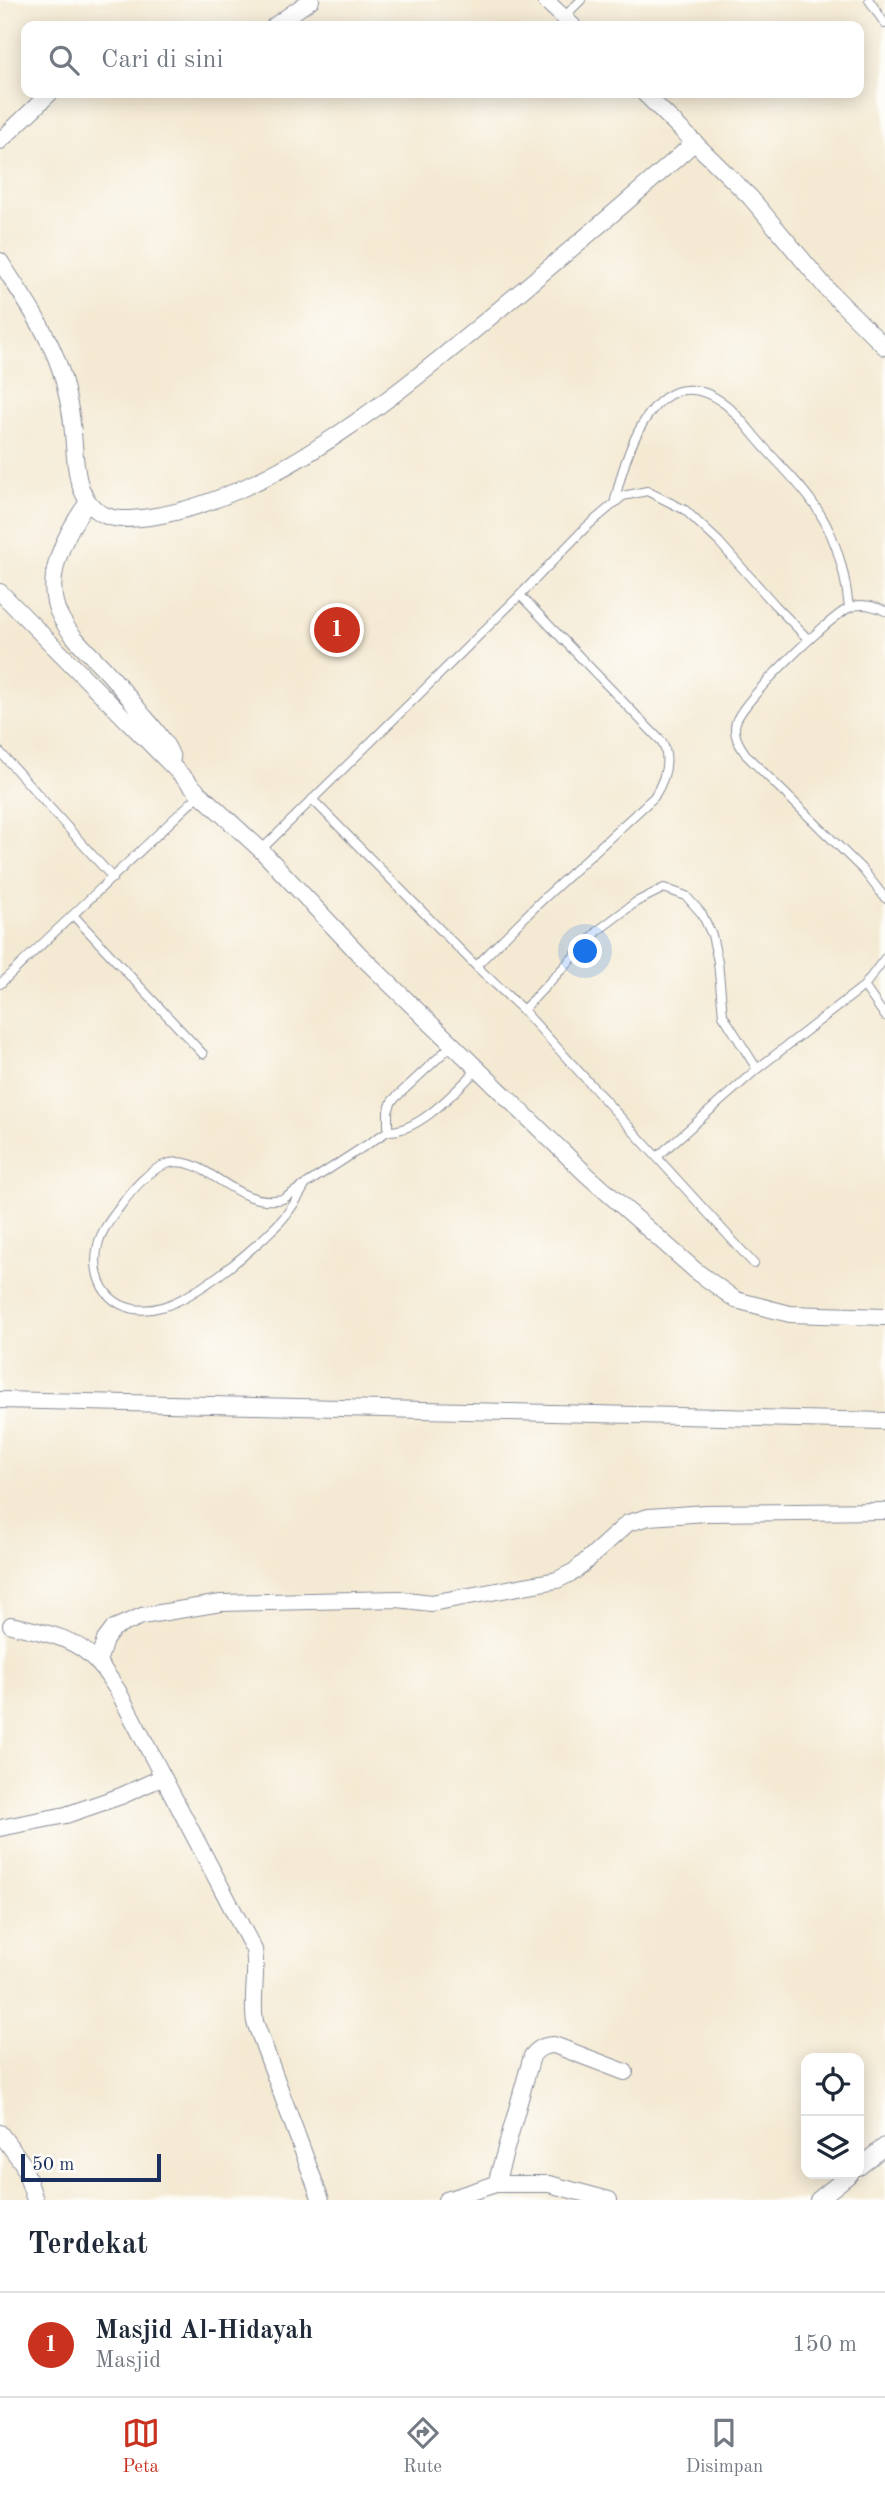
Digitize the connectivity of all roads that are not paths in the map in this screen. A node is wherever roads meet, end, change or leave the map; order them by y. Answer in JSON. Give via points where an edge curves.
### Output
{"nodes":[{"id":1,"x":311,"y":0,"type":"edge"},
{"id":2,"x":545,"y":0,"type":"edge"},
{"id":3,"x":581,"y":0,"type":"edge"},
{"id":4,"x":869,"y":0,"type":"edge"},
{"id":5,"x":281,"y":21,"type":"edge"},
{"id":6,"x":567,"y":21,"type":"edge"},
{"id":7,"x":569,"y":21,"type":"edge"},
{"id":8,"x":885,"y":24,"type":"edge"},
{"id":9,"x":45,"y":98,"type":"edge"},
{"id":10,"x":649,"y":98,"type":"edge"},
{"id":11,"x":0,"y":141,"type":"edge"},
{"id":12,"x":695,"y":142,"type":"junction"},
{"id":13,"x":0,"y":261,"type":"edge"},
{"id":14,"x":885,"y":347,"type":"edge"},
{"id":15,"x":615,"y":500,"type":"junction"},
{"id":16,"x":88,"y":502,"type":"junction"},
{"id":17,"x":0,"y":592,"type":"edge"},
{"id":18,"x":520,"y":595,"type":"junction"},
{"id":19,"x":849,"y":608,"type":"junction"},
{"id":20,"x":885,"y":611,"type":"edge"},
{"id":21,"x":809,"y":640,"type":"junction"},
{"id":22,"x":0,"y":752,"type":"edge"},
{"id":23,"x":174,"y":768,"type":"junction"},
{"id":24,"x":200,"y":794,"type":"junction"},
{"id":25,"x":312,"y":799,"type":"junction"},
{"id":26,"x":261,"y":850,"type":"junction"},
{"id":27,"x":113,"y":878,"type":"junction"},
{"id":28,"x":885,"y":898,"type":"edge"},
{"id":29,"x":73,"y":915,"type":"junction"},
{"id":30,"x":885,"y":957,"type":"edge"},
{"id":31,"x":476,"y":966,"type":"junction"},
{"id":32,"x":0,"y":985,"type":"edge"},
{"id":33,"x":864,"y":986,"type":"junction"},
{"id":34,"x":523,"y":1010,"type":"junction"},
{"id":35,"x":885,"y":1016,"type":"edge"},
{"id":36,"x":453,"y":1044,"type":"junction"},
{"id":37,"x":203,"y":1054,"type":"dead end"},
{"id":38,"x":478,"y":1069,"type":"junction"},
{"id":39,"x":757,"y":1069,"type":"junction"},
{"id":40,"x":388,"y":1131,"type":"junction"},
{"id":41,"x":657,"y":1157,"type":"junction"},
{"id":42,"x":306,"y":1184,"type":"junction"},
{"id":43,"x":754,"y":1264,"type":"dead end"},
{"id":44,"x":885,"y":1317,"type":"edge"},
{"id":45,"x":0,"y":1400,"type":"edge"},
{"id":46,"x":885,"y":1421,"type":"edge"},
{"id":47,"x":885,"y":1511,"type":"edge"},
{"id":48,"x":11,"y":1625,"type":"dead end"},
{"id":49,"x":98,"y":1662,"type":"junction"},
{"id":50,"x":163,"y":1777,"type":"junction"},
{"id":51,"x":0,"y":1828,"type":"edge"},
{"id":52,"x":625,"y":2072,"type":"dead end"},
{"id":53,"x":1,"y":2133,"type":"edge"},
{"id":54,"x":885,"y":2146,"type":"edge"},
{"id":55,"x":864,"y":2163,"type":"edge"},
{"id":56,"x":844,"y":2179,"type":"edge"},
{"id":57,"x":496,"y":2184,"type":"junction"},
{"id":58,"x":35,"y":2200,"type":"edge"},
{"id":59,"x":321,"y":2200,"type":"edge"},
{"id":60,"x":446,"y":2200,"type":"edge"},
{"id":61,"x":609,"y":2200,"type":"edge"},
{"id":62,"x":818,"y":2200,"type":"edge"}],
"edges":[{"from":1,"to":5,"type":"street"},
{"from":2,"to":6,"type":"street"},
{"from":3,"to":7,"type":"lane"},
{"from":4,"to":8,"type":"lane"},
{"from":9,"to":11,"type":"street"},
{"from":10,"to":12,"type":"street"},
{"from":12,"to":14,"type":"street"},
{"from":12,"to":16,"type":"street","via":[[428,369],[280,470],[217,499],[164,514],[117,520]]},
{"from":13,"to":16,"type":"street","via":[[54,350],[72,422],[78,481]]},
{"from":15,"to":18,"type":"lane"},
{"from":15,"to":19,"type":"lane","via":[[640,426],[654,407],[680,391],[706,394],[726,404],[811,499],[841,562]]},
{"from":15,"to":21,"type":"lane","via":[[647,491],[685,510]]},
{"from":16,"to":23,"type":"street","via":[[60,552],[55,604],[76,640],[161,737]]},
{"from":17,"to":23,"type":"street"},
{"from":18,"to":25,"type":"lane"},
{"from":18,"to":31,"type":"lane","via":[[648,726],[666,749],[667,763],[654,797]]},
{"from":19,"to":20,"type":"lane","via":[[865,605]]},
{"from":19,"to":21,"type":"lane"},
{"from":21,"to":28,"type":"lane","via":[[740,714],[735,731],[747,756],[863,870]]},
{"from":22,"to":27,"type":"lane"},
{"from":23,"to":24,"type":"street"},
{"from":24,"to":26,"type":"street"},
{"from":24,"to":27,"type":"lane"},
{"from":25,"to":26,"type":"lane"},
{"from":25,"to":31,"type":"lane"},
{"from":26,"to":36,"type":"street","via":[[359,954]]},
{"from":27,"to":29,"type":"lane"},
{"from":29,"to":32,"type":"lane"},
{"from":29,"to":37,"type":"lane"},
{"from":30,"to":33,"type":"lane"},
{"from":31,"to":34,"type":"lane"},
{"from":33,"to":35,"type":"lane"},
{"from":33,"to":39,"type":"lane"},
{"from":34,"to":39,"type":"lane","via":[[600,929],[664,888],[686,896],[702,914],[718,962],[723,1015]]},
{"from":34,"to":41,"type":"lane"},
{"from":36,"to":38,"type":"street"},
{"from":36,"to":40,"type":"lane","via":[[392,1101]]},
{"from":38,"to":40,"type":"lane","via":[[419,1121]]},
{"from":38,"to":44,"type":"street","via":[[587,1175],[696,1272],[736,1300],[790,1314]]},
{"from":39,"to":41,"type":"lane"},
{"from":40,"to":42,"type":"lane"},
{"from":41,"to":43,"type":"lane"},
{"from":42,"to":42,"type":"lane","via":[[284,1199],[265,1200],[237,1192],[186,1163],[161,1166],[136,1187],[107,1224],[98,1244],[102,1288],[114,1301],[134,1309],[163,1307],[190,1295],[276,1226]]},
{"from":45,"to":46,"type":"street"},
{"from":47,"to":49,"type":"street","via":[[649,1517],[628,1523],[585,1564],[557,1580],[430,1603],[398,1599],[221,1602],[142,1616],[114,1628]]},
{"from":48,"to":49,"type":"street","via":[[59,1637]]},
{"from":49,"to":50,"type":"street"},
{"from":50,"to":51,"type":"street","via":[[66,1815]]},
{"from":50,"to":59,"type":"street","via":[[254,1950],[255,2022]]},
{"from":52,"to":57,"type":"street","via":[[554,2045],[537,2050]]},
{"from":53,"to":58,"type":"street","via":[[23,2164]]},
{"from":54,"to":55,"type":"street"},
{"from":56,"to":62,"type":"street"},
{"from":57,"to":60,"type":"street"},
{"from":57,"to":61,"type":"street","via":[[549,2184]]}]}
